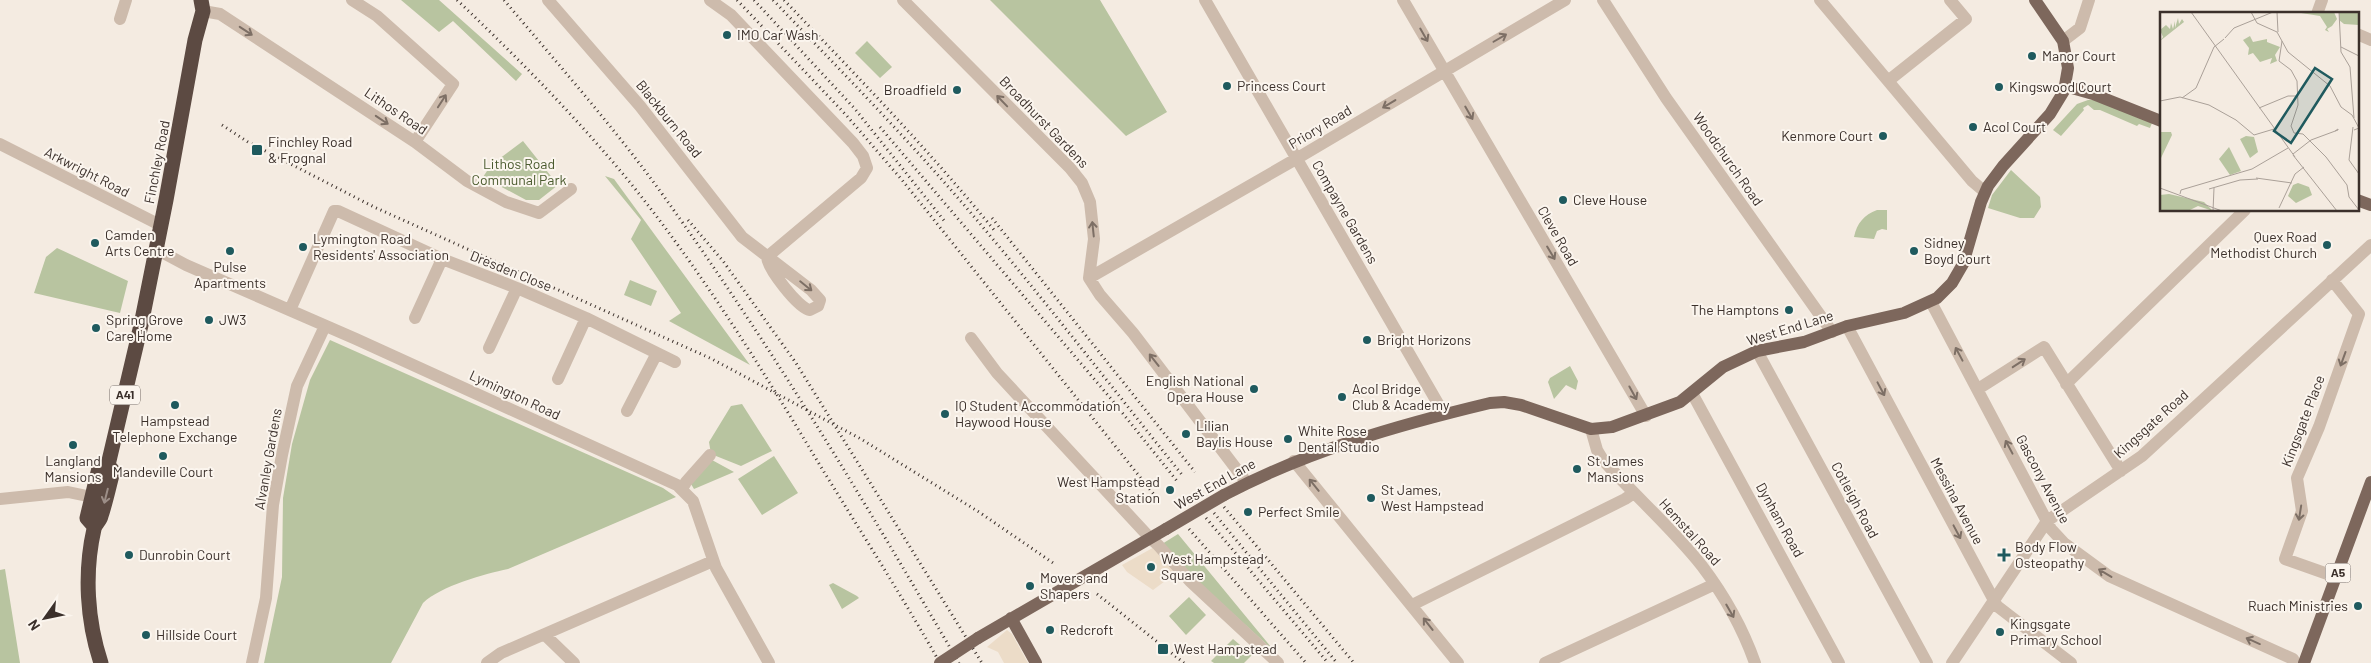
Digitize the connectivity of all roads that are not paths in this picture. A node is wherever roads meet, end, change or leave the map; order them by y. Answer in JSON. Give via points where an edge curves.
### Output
{"nodes":[{"id":1,"x":126,"y":0,"type":"edge"},
{"id":2,"x":352,"y":0,"type":"edge"},
{"id":3,"x":548,"y":0,"type":"edge"},
{"id":4,"x":710,"y":0,"type":"edge"},
{"id":5,"x":904,"y":0,"type":"edge"},
{"id":6,"x":1205,"y":0,"type":"edge"},
{"id":7,"x":1403,"y":0,"type":"edge"},
{"id":8,"x":1565,"y":0,"type":"edge"},
{"id":9,"x":1603,"y":0,"type":"edge"},
{"id":10,"x":1820,"y":0,"type":"edge"},
{"id":11,"x":1950,"y":0,"type":"edge"},
{"id":12,"x":2035,"y":0,"type":"edge"},
{"id":13,"x":2089,"y":0,"type":"edge"},
{"id":14,"x":2322,"y":0,"type":"edge"},
{"id":15,"x":206,"y":4,"type":"edge"},
{"id":16,"x":2318,"y":12,"type":"edge"},
{"id":17,"x":120,"y":19,"type":"dead end"},
{"id":18,"x":2358,"y":34,"type":"edge"},
{"id":19,"x":2371,"y":40,"type":"edge"},
{"id":20,"x":2063,"y":41,"type":"junction"},
{"id":21,"x":1444,"y":71,"type":"junction"},
{"id":22,"x":1888,"y":81,"type":"junction"},
{"id":23,"x":2065,"y":86,"type":"junction"},
{"id":24,"x":2160,"y":121,"type":"edge"},
{"id":25,"x":415,"y":142,"type":"junction"},
{"id":26,"x":0,"y":144,"type":"edge"},
{"id":27,"x":1296,"y":159,"type":"junction"},
{"id":28,"x":571,"y":189,"type":"dead end"},
{"id":29,"x":1985,"y":192,"type":"junction"},
{"id":30,"x":2358,"y":200,"type":"edge"},
{"id":31,"x":2371,"y":205,"type":"edge"},
{"id":32,"x":2244,"y":211,"type":"edge"},
{"id":33,"x":160,"y":225,"type":"junction"},
{"id":34,"x":2371,"y":245,"type":"edge"},
{"id":35,"x":156,"y":249,"type":"junction"},
{"id":36,"x":442,"y":259,"type":"junction"},
{"id":37,"x":1089,"y":278,"type":"junction"},
{"id":38,"x":2332,"y":280,"type":"junction"},
{"id":39,"x":517,"y":288,"type":"junction"},
{"id":40,"x":1931,"y":302,"type":"junction"},
{"id":41,"x":290,"y":310,"type":"junction"},
{"id":42,"x":415,"y":318,"type":"dead end"},
{"id":43,"x":586,"y":318,"type":"junction"},
{"id":44,"x":325,"y":326,"type":"junction"},
{"id":45,"x":1847,"y":326,"type":"junction"},
{"id":46,"x":1832,"y":332,"type":"junction"},
{"id":47,"x":971,"y":338,"type":"dead end"},
{"id":48,"x":489,"y":348,"type":"dead end"},
{"id":49,"x":1757,"y":351,"type":"junction"},
{"id":50,"x":657,"y":353,"type":"junction"},
{"id":51,"x":675,"y":362,"type":"dead end"},
{"id":52,"x":558,"y":379,"type":"dead end"},
{"id":53,"x":2066,"y":384,"type":"junction"},
{"id":54,"x":1978,"y":389,"type":"junction"},
{"id":55,"x":1692,"y":393,"type":"junction"},
{"id":56,"x":627,"y":411,"type":"dead end"},
{"id":57,"x":1444,"y":414,"type":"junction"},
{"id":58,"x":1646,"y":416,"type":"junction"},
{"id":59,"x":1591,"y":430,"type":"junction"},
{"id":60,"x":710,"y":455,"type":"dead end"},
{"id":61,"x":1294,"y":460,"type":"junction"},
{"id":62,"x":108,"y":465,"type":"junction"},
{"id":63,"x":2122,"y":471,"type":"junction"},
{"id":64,"x":2371,"y":482,"type":"edge"},
{"id":65,"x":1247,"y":483,"type":"junction"},
{"id":66,"x":682,"y":489,"type":"junction"},
{"id":67,"x":1634,"y":493,"type":"junction"},
{"id":68,"x":92,"y":497,"type":"junction"},
{"id":69,"x":0,"y":499,"type":"edge"},
{"id":70,"x":2047,"y":522,"type":"junction"},
{"id":71,"x":94,"y":526,"type":"junction"},
{"id":72,"x":1150,"y":538,"type":"junction"},
{"id":73,"x":713,"y":561,"type":"junction"},
{"id":74,"x":2336,"y":577,"type":"junction"},
{"id":75,"x":1715,"y":584,"type":"junction"},
{"id":76,"x":1994,"y":601,"type":"junction"},
{"id":77,"x":1412,"y":605,"type":"junction"},
{"id":78,"x":1011,"y":618,"type":"junction"},
{"id":79,"x":545,"y":635,"type":"junction"},
{"id":80,"x":101,"y":663,"type":"edge"},
{"id":81,"x":252,"y":663,"type":"edge"},
{"id":82,"x":487,"y":663,"type":"edge"},
{"id":83,"x":574,"y":663,"type":"edge"},
{"id":84,"x":769,"y":663,"type":"edge"},
{"id":85,"x":940,"y":663,"type":"edge"},
{"id":86,"x":1036,"y":663,"type":"edge"},
{"id":87,"x":1278,"y":663,"type":"edge"},
{"id":88,"x":1458,"y":663,"type":"edge"},
{"id":89,"x":1545,"y":663,"type":"edge"},
{"id":90,"x":1755,"y":663,"type":"edge"},
{"id":91,"x":1839,"y":663,"type":"edge"},
{"id":92,"x":1927,"y":663,"type":"edge"},
{"id":93,"x":1952,"y":663,"type":"edge"},
{"id":94,"x":2072,"y":663,"type":"edge"},
{"id":95,"x":2296,"y":663,"type":"edge"},
{"id":96,"x":2304,"y":663,"type":"edge"}],
"edges":[{"from":1,"to":17,"type":"street"},
{"from":25,"to":2,"type":"street","one_way":true,"via":[[453,84],[376,16]]},
{"from":3,"to":4,"type":"street","name":"Blackburn Road","via":[[640,106],[742,237],[766,257],[861,178],[867,168],[866,162],[853,143],[731,15]]},
{"from":37,"to":5,"type":"street","name":"Broadhurst Gardens","one_way":true,"via":[[1094,239],[1090,202],[1082,183]]},
{"from":6,"to":27,"type":"street","name":"Compayne Gardens"},
{"from":7,"to":21,"type":"street","name":"Cleve Road","one_way":true},
{"from":21,"to":8,"type":"street","name":"Priory Road","one_way":true},
{"from":9,"to":46,"type":"street","name":"Woodchurch Road","via":[[1666,98]]},
{"from":10,"to":22,"type":"street"},
{"from":11,"to":22,"type":"street","via":[[1966,19]]},
{"from":12,"to":20,"type":"main road"},
{"from":13,"to":20,"type":"street","via":[[2080,28]]},
{"from":14,"to":16,"type":"street"},
{"from":15,"to":25,"type":"street","name":"Lithos Road","one_way":true},
{"from":15,"to":33,"type":"highway","name":"Finchley Road","number":"A41","via":[[195,40]]},
{"from":18,"to":19,"type":"street"},
{"from":20,"to":23,"type":"main road","name":"West End Lane","via":[[2068,60]]},
{"from":21,"to":27,"type":"street","name":"Priory Road","one_way":true},
{"from":21,"to":58,"type":"street","name":"Cleve Road","one_way":true},
{"from":22,"to":29,"type":"street","via":[[1972,181]]},
{"from":23,"to":24,"type":"main road"},
{"from":23,"to":29,"type":"main road","name":"West End Lane","via":[[2056,107],[2003,166]]},
{"from":25,"to":28,"type":"street","name":"Lithos Road","via":[[467,181],[531,212],[539,213]]},
{"from":26,"to":33,"type":"street","name":"Arkwright Road"},
{"from":27,"to":37,"type":"street","name":"Priory Road"},
{"from":27,"to":57,"type":"street","name":"Compayne Gardens"},
{"from":29,"to":40,"type":"main road","name":"West End Lane","via":[[1959,271],[1948,288]]},
{"from":30,"to":31,"type":"main road"},
{"from":32,"to":53,"type":"street"},
{"from":33,"to":35,"type":"highway","name":"Finchley Road","number":"A41"},
{"from":34,"to":38,"type":"street","name":"Kingsgate Road"},
{"from":35,"to":41,"type":"street","name":"Lymington Road"},
{"from":35,"to":62,"type":"highway","name":"Finchley Road","number":"A41"},
{"from":36,"to":39,"type":"street","name":"Dresden Close"},
{"from":36,"to":41,"type":"street","name":"Dresden Close","via":[[334,211]]},
{"from":36,"to":42,"type":"street"},
{"from":65,"to":37,"type":"street","one_way":true},
{"from":38,"to":63,"type":"street","name":"Kingsgate Road","via":[[2170,431]]},
{"from":38,"to":74,"type":"street","name":"Kingsgate Place","one_way":true,"via":[[2359,314],[2297,478],[2302,511],[2286,559]]},
{"from":39,"to":43,"type":"street","name":"Dresden Close"},
{"from":39,"to":48,"type":"street"},
{"from":40,"to":45,"type":"main road","name":"West End Lane","via":[[1904,313]]},
{"from":54,"to":40,"type":"street","name":"Gascony Avenue","one_way":true},
{"from":41,"to":44,"type":"street","name":"Lymington Road"},
{"from":43,"to":50,"type":"street","name":"Dresden Close"},
{"from":43,"to":52,"type":"street"},
{"from":44,"to":66,"type":"street","name":"Lymington Road","via":[[671,481]]},
{"from":44,"to":81,"type":"street","name":"Alvanley Gardens","via":[[297,386],[282,455],[273,505],[266,598]]},
{"from":45,"to":46,"type":"main road","name":"West End Lane"},
{"from":45,"to":76,"type":"street","name":"Messina Avenue","one_way":true},
{"from":46,"to":49,"type":"main road","name":"West End Lane","via":[[1804,342]]},
{"from":47,"to":72,"type":"street","via":[[997,374]]},
{"from":49,"to":55,"type":"main road","name":"West End Lane","via":[[1724,367]]},
{"from":49,"to":92,"type":"street","name":"Cotleigh Road"},
{"from":50,"to":51,"type":"street","name":"Dresden Close"},
{"from":50,"to":56,"type":"street"},
{"from":54,"to":53,"type":"street","one_way":true,"via":[[2044,347]]},
{"from":53,"to":63,"type":"street"},
{"from":70,"to":54,"type":"street","name":"Gascony Avenue","one_way":true},
{"from":55,"to":58,"type":"main road","name":"West End Lane","via":[[1680,402]]},
{"from":55,"to":91,"type":"street","name":"Dynham Road"},
{"from":57,"to":59,"type":"main road","name":"West End Lane","via":[[1504,402],[1532,408]]},
{"from":57,"to":61,"type":"main road","name":"West End Lane"},
{"from":58,"to":59,"type":"main road","name":"West End Lane"},
{"from":59,"to":67,"type":"street","name":"Hemstal Road","via":[[1603,460]]},
{"from":60,"to":66,"type":"street"},
{"from":61,"to":65,"type":"main road","name":"West End Lane"},
{"from":77,"to":61,"type":"street","one_way":true},
{"from":62,"to":68,"type":"highway","name":"Finchley Road","number":"A41","via":[[99,468]]},
{"from":62,"to":71,"type":"highway","name":"Finchley Road","number":"A41","one_way":true,"via":[[113,471],[100,519]]},
{"from":63,"to":70,"type":"street","name":"Kingsgate Road"},
{"from":64,"to":74,"type":"main road","number":"A5"},
{"from":65,"to":72,"type":"main road","name":"West End Lane","bridge":true},
{"from":66,"to":73,"type":"street","name":"Lymington Road","via":[[697,509]]},
{"from":67,"to":75,"type":"street","name":"Hemstal Road"},
{"from":67,"to":77,"type":"street"},
{"from":68,"to":69,"type":"street","via":[[68,492]]},
{"from":68,"to":71,"type":"highway","name":"Finchley Road","number":"A41","via":[[87,518]]},
{"from":70,"to":76,"type":"street","name":"Kingsgate Road"},
{"from":95,"to":70,"type":"street","name":"Gascony Avenue","one_way":true,"via":[[2109,576],[2060,539]]},
{"from":71,"to":80,"type":"highway","name":"Finchley Road","number":"A41","via":[[89,564],[89,612]]},
{"from":72,"to":78,"type":"main road","name":"West End Lane"},
{"from":72,"to":87,"type":"street","via":[[1190,581]]},
{"from":73,"to":79,"type":"street"},
{"from":73,"to":84,"type":"street","name":"Lymington Road"},
{"from":74,"to":96,"type":"main road","number":"A5"},
{"from":75,"to":89,"type":"street"},
{"from":75,"to":90,"type":"street","name":"Hemstal Road","one_way":true},
{"from":76,"to":93,"type":"street","name":"Kingsgate Road"},
{"from":76,"to":94,"type":"street","name":"Messina Avenue","via":[[2001,611]]},
{"from":88,"to":77,"type":"street","one_way":true},
{"from":78,"to":85,"type":"main road","name":"West End Lane","bridge":true},
{"from":78,"to":86,"type":"main road"},
{"from":79,"to":82,"type":"street","via":[[501,653]]},
{"from":79,"to":83,"type":"street"}]}
